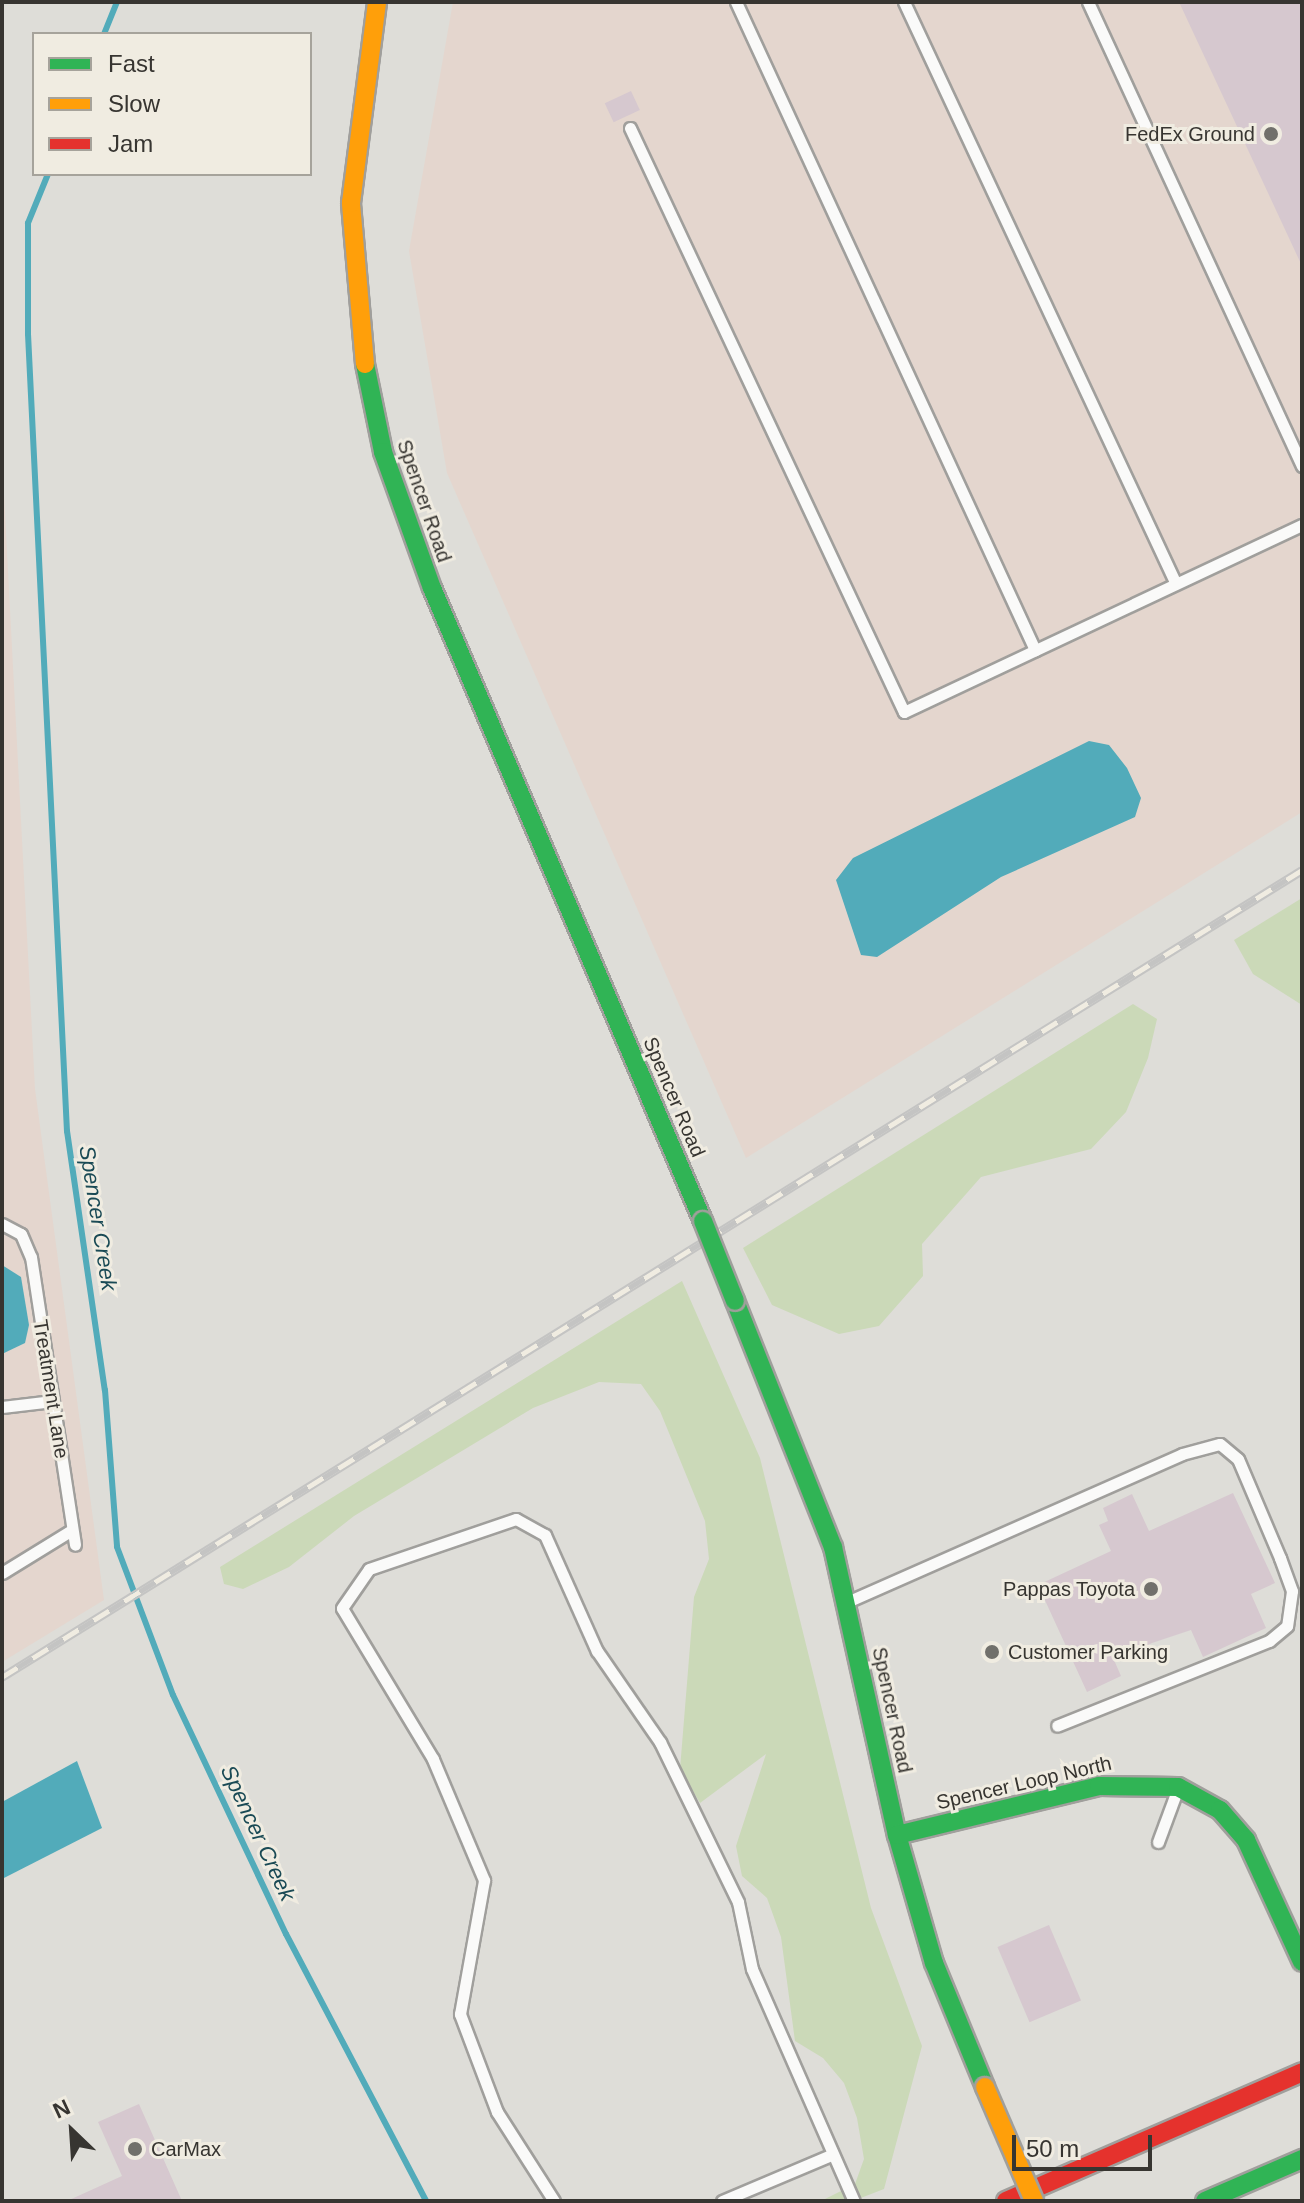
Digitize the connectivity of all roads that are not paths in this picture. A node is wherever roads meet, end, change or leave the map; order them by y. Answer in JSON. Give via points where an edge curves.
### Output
{"nodes":[{"id":1,"x":377,"y":2,"type":"edge"},
{"id":2,"x":736,"y":2,"type":"edge"},
{"id":3,"x":904,"y":2,"type":"edge"},
{"id":4,"x":1088,"y":2,"type":"edge"},
{"id":5,"x":630,"y":128,"type":"dead end"},
{"id":6,"x":1302,"y":466,"type":"edge"},
{"id":7,"x":1302,"y":525,"type":"edge"},
{"id":8,"x":1176,"y":584,"type":"junction"},
{"id":9,"x":1035,"y":650,"type":"junction"},
{"id":10,"x":2,"y":1224,"type":"edge"},
{"id":11,"x":53,"y":1401,"type":"junction"},
{"id":12,"x":2,"y":1407,"type":"edge"},
{"id":13,"x":72,"y":1530,"type":"junction"},
{"id":14,"x":75,"y":1545,"type":"dead end"},
{"id":15,"x":2,"y":1573,"type":"edge"},
{"id":16,"x":847,"y":1602,"type":"junction"},
{"id":17,"x":1057,"y":1726,"type":"dead end"},
{"id":18,"x":1178,"y":1787,"type":"junction"},
{"id":19,"x":897,"y":1835,"type":"junction"},
{"id":20,"x":1158,"y":1842,"type":"dead end"},
{"id":21,"x":1302,"y":1962,"type":"edge"},
{"id":22,"x":1302,"y":2072,"type":"edge"},
{"id":23,"x":831,"y":2155,"type":"junction"},
{"id":24,"x":1302,"y":2159,"type":"edge"},
{"id":25,"x":554,"y":2201,"type":"edge"},
{"id":26,"x":722,"y":2201,"type":"edge"},
{"id":27,"x":854,"y":2201,"type":"edge"},
{"id":28,"x":1006,"y":2201,"type":"edge"},
{"id":29,"x":1034,"y":2201,"type":"edge"},
{"id":30,"x":1205,"y":2201,"type":"edge"}],
"edges":[{"from":1,"to":16,"type":"main road","name":"Spencer Road","bridge":true,"via":[[362,78],[351,218],[358,331],[383,452],[432,588],[703,1221],[822,1518]]},
{"from":2,"to":9,"type":"lane"},
{"from":3,"to":8,"type":"lane"},
{"from":4,"to":6,"type":"lane"},
{"from":5,"to":9,"type":"lane","via":[[904,712]]},
{"from":7,"to":8,"type":"lane"},
{"from":8,"to":9,"type":"lane"},
{"from":10,"to":11,"type":"lane","name":"Treatment Lane","via":[[21,1234]]},
{"from":11,"to":12,"type":"lane"},
{"from":11,"to":13,"type":"lane","name":"Treatment Lane"},
{"from":13,"to":14,"type":"lane","name":"Treatment Lane"},
{"from":13,"to":15,"type":"lane"},
{"from":16,"to":17,"type":"lane","via":[[1182,1454],[1220,1444],[1238,1459],[1280,1558],[1292,1591],[1287,1626],[1269,1641]]},
{"from":16,"to":19,"type":"main road","name":"Spencer Road"},
{"from":18,"to":19,"type":"main road","name":"Spencer Loop North","via":[[1099,1786]]},
{"from":18,"to":20,"type":"lane"},
{"from":18,"to":21,"type":"main road","name":"Spencer Loop North","via":[[1220,1810],[1240,1832]]},
{"from":19,"to":29,"type":"main road","name":"Spencer Road","bridge":true,"via":[[934,1963]]},
{"from":22,"to":28,"type":"main road"},
{"from":23,"to":25,"type":"lane","via":[[752,1969],[738,1902],[660,1742],[597,1651],[545,1535],[516,1519],[369,1569],[342,1608],[433,1759],[484,1880],[460,2014],[497,2112]]},
{"from":23,"to":26,"type":"lane"},
{"from":23,"to":27,"type":"lane"},
{"from":24,"to":30,"type":"main road"}]}
